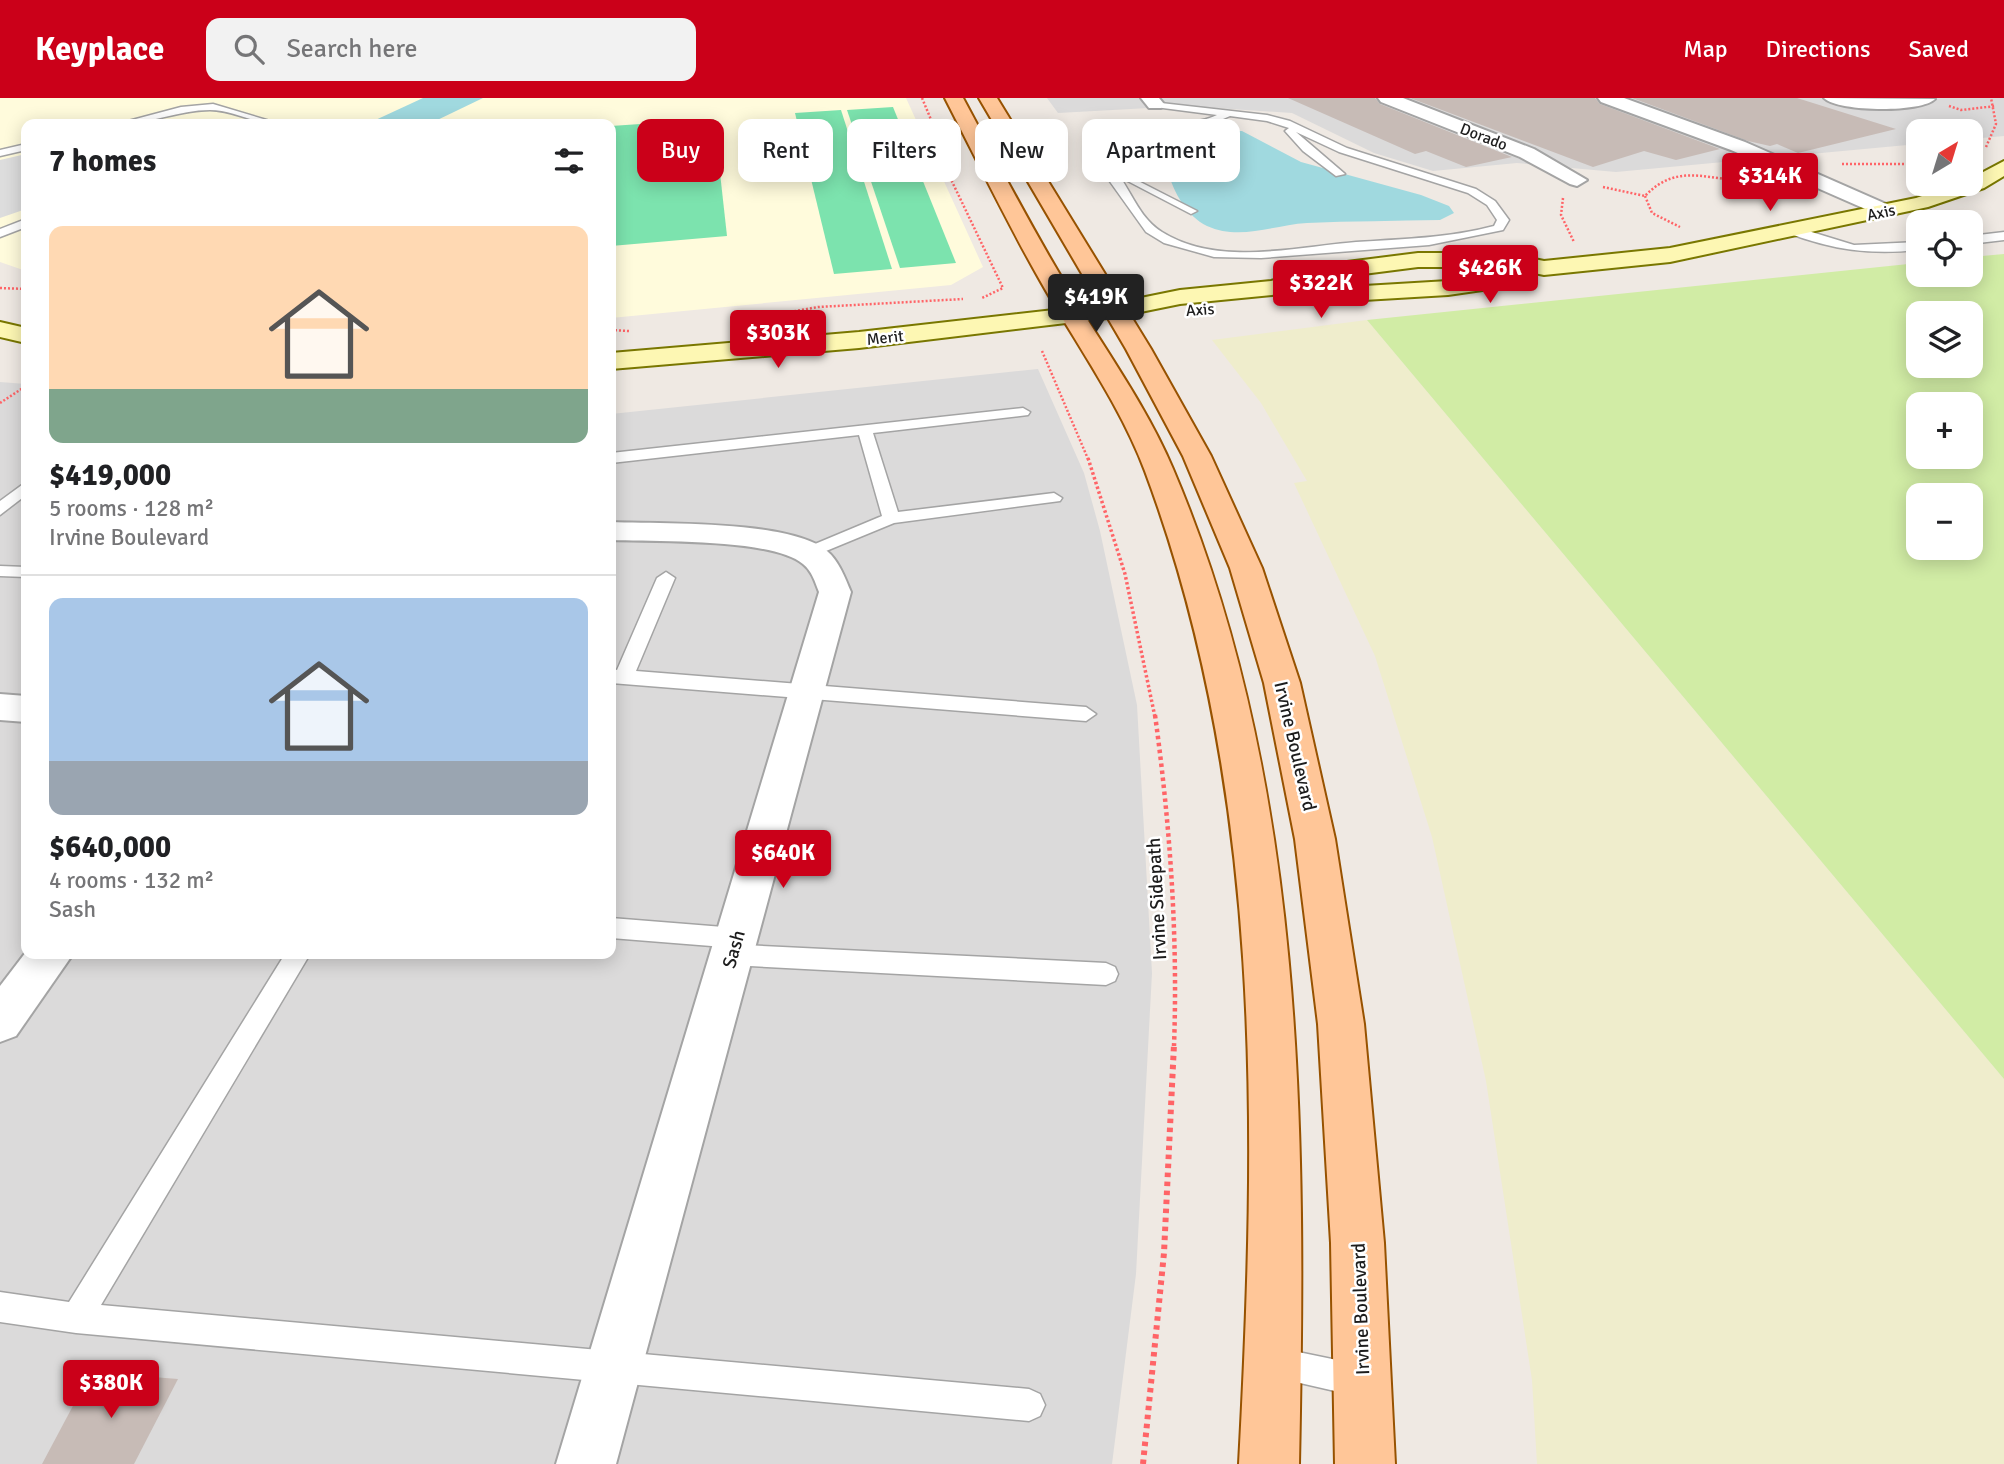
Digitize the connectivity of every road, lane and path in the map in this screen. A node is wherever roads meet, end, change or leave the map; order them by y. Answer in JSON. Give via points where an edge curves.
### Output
{"nodes":[{"id":1,"x":922,"y":98,"type":"edge"},
{"id":2,"x":954,"y":98,"type":"edge"},
{"id":3,"x":988,"y":98,"type":"edge"},
{"id":4,"x":1387,"y":98,"type":"edge"},
{"id":5,"x":1607,"y":98,"type":"edge"},
{"id":6,"x":1833,"y":98,"type":"edge"},
{"id":7,"x":1991,"y":98,"type":"edge"},
{"id":8,"x":1926,"y":99,"type":"edge"},
{"id":9,"x":1152,"y":101,"type":"edge"},
{"id":10,"x":1996,"y":106,"type":"junction"},
{"id":11,"x":1228,"y":113,"type":"junction"},
{"id":12,"x":143,"y":119,"type":"edge"},
{"id":13,"x":257,"y":119,"type":"edge"},
{"id":14,"x":1213,"y":119,"type":"edge"},
{"id":15,"x":1286,"y":123,"type":"junction"},
{"id":16,"x":21,"y":148,"type":"edge"},
{"id":17,"x":1983,"y":150,"type":"edge"},
{"id":18,"x":0,"y":153,"type":"edge"},
{"id":19,"x":1906,"y":164,"type":"edge"},
{"id":20,"x":2004,"y":167,"type":"edge"},
{"id":21,"x":1799,"y":172,"type":"junction"},
{"id":22,"x":1340,"y":174,"type":"dead end"},
{"id":23,"x":1577,"y":180,"type":"junction"},
{"id":24,"x":1117,"y":182,"type":"edge"},
{"id":25,"x":1139,"y":182,"type":"edge"},
{"id":26,"x":1746,"y":182,"type":"junction"},
{"id":27,"x":1645,"y":196,"type":"junction"},
{"id":28,"x":1191,"y":211,"type":"dead end"},
{"id":29,"x":1886,"y":211,"type":"junction"},
{"id":30,"x":1767,"y":219,"type":"dead end"},
{"id":31,"x":21,"y":225,"type":"edge"},
{"id":32,"x":1692,"y":229,"type":"dead end"},
{"id":33,"x":1792,"y":230,"type":"junction"},
{"id":34,"x":0,"y":233,"type":"edge"},
{"id":35,"x":2004,"y":236,"type":"edge"},
{"id":36,"x":1983,"y":238,"type":"edge"},
{"id":37,"x":1576,"y":244,"type":"dead end"},
{"id":38,"x":1906,"y":247,"type":"edge"},
{"id":39,"x":1388,"y":264,"type":"junction"},
{"id":40,"x":1544,"y":268,"type":"junction"},
{"id":41,"x":0,"y":288,"type":"edge"},
{"id":42,"x":1410,"y":288,"type":"junction"},
{"id":43,"x":21,"y":289,"type":"edge"},
{"id":44,"x":995,"y":292,"type":"junction"},
{"id":45,"x":1002,"y":294,"type":"dead end"},
{"id":46,"x":982,"y":298,"type":"dead end"},
{"id":47,"x":968,"y":299,"type":"dead end"},
{"id":48,"x":1116,"y":310,"type":"junction"},
{"id":49,"x":1072,"y":314,"type":"junction"},
{"id":50,"x":728,"y":323,"type":"dead end"},
{"id":51,"x":0,"y":329,"type":"edge"},
{"id":52,"x":616,"y":330,"type":"edge"},
{"id":53,"x":639,"y":331,"type":"dead end"},
{"id":54,"x":21,"y":335,"type":"edge"},
{"id":55,"x":1042,"y":351,"type":"dead end"},
{"id":56,"x":616,"y":361,"type":"edge"},
{"id":57,"x":21,"y":389,"type":"edge"},
{"id":58,"x":0,"y":403,"type":"edge"},
{"id":59,"x":1023,"y":412,"type":"dead end"},
{"id":60,"x":865,"y":431,"type":"junction"},
{"id":61,"x":616,"y":457,"type":"edge"},
{"id":62,"x":21,"y":491,"type":"edge"},
{"id":63,"x":1054,"y":498,"type":"dead end"},
{"id":64,"x":0,"y":510,"type":"edge"},
{"id":65,"x":891,"y":518,"type":"junction"},
{"id":66,"x":616,"y":531,"type":"edge"},
{"id":67,"x":809,"y":553,"type":"junction"},
{"id":68,"x":0,"y":571,"type":"edge"},
{"id":69,"x":21,"y":572,"type":"edge"},
{"id":70,"x":666,"y":578,"type":"dead end"},
{"id":71,"x":617,"y":677,"type":"edge"},
{"id":72,"x":807,"y":691,"type":"junction"},
{"id":73,"x":0,"y":707,"type":"edge"},
{"id":74,"x":21,"y":709,"type":"edge"},
{"id":75,"x":1086,"y":714,"type":"dead end"},
{"id":76,"x":616,"y":929,"type":"edge"},
{"id":77,"x":734,"y":947,"type":"junction"},
{"id":78,"x":47,"y":959,"type":"edge"},
{"id":79,"x":295,"y":959,"type":"edge"},
{"id":80,"x":1106,"y":974,"type":"dead end"},
{"id":81,"x":0,"y":1021,"type":"edge"},
{"id":82,"x":0,"y":1307,"type":"edge"},
{"id":83,"x":76,"y":1318,"type":"junction"},
{"id":84,"x":1274,"y":1362,"type":"junction"},
{"id":85,"x":613,"y":1369,"type":"junction"},
{"id":86,"x":1363,"y":1381,"type":"junction"},
{"id":87,"x":1029,"y":1405,"type":"dead end"},
{"id":88,"x":586,"y":1464,"type":"edge"},
{"id":89,"x":1143,"y":1464,"type":"edge"},
{"id":90,"x":1269,"y":1464,"type":"edge"},
{"id":91,"x":1365,"y":1464,"type":"edge"}],
"edges":[{"from":1,"to":44,"type":"path","via":[[946,169],[1003,288]]},
{"from":2,"to":49,"type":"main road"},
{"from":3,"to":48,"type":"main road","name":"Irvine Boulevard"},
{"from":4,"to":23,"type":"street","name":"Dorado","via":[[1527,153]]},
{"from":5,"to":21,"type":"street"},
{"from":6,"to":8,"type":"street","via":[[1874,105]]},
{"from":7,"to":10,"type":"path"},
{"from":8,"to":10,"type":"path","via":[[1961,110]]},
{"from":9,"to":11,"type":"lane"},
{"from":10,"to":17,"type":"path","via":[[1997,123]]},
{"from":11,"to":14,"type":"lane"},
{"from":11,"to":15,"type":"lane"},
{"from":12,"to":13,"type":"lane","via":[[213,107]]},
{"from":15,"to":22,"type":"lane","via":[[1307,149]]},
{"from":15,"to":24,"type":"lane","via":[[1343,150],[1472,191],[1490,203],[1503,220],[1499,229],[1452,241],[1248,257],[1219,254],[1166,240],[1146,228]]},
{"from":16,"to":18,"type":"lane"},
{"from":19,"to":21,"type":"path","via":[[1844,163]]},
{"from":20,"to":29,"type":"street","name":"Axis","via":[[1953,193]]},
{"from":21,"to":26,"type":"path"},
{"from":21,"to":29,"type":"street"},
{"from":23,"to":27,"type":"path"},
{"from":23,"to":37,"type":"path","via":[[1560,207],[1563,223]]},
{"from":25,"to":28,"type":"lane"},
{"from":26,"to":27,"type":"path","via":[[1681,176],[1658,183]]},
{"from":26,"to":30,"type":"path","via":[[1771,201]]},
{"from":27,"to":32,"type":"path","via":[[1649,210],[1660,220]]},
{"from":29,"to":33,"type":"street","name":"Axis"},
{"from":31,"to":34,"type":"lane"},
{"from":33,"to":38,"type":"lane","via":[[1842,249]]},
{"from":33,"to":40,"type":"street","name":"Axis","via":[[1670,255]]},
{"from":35,"to":36,"type":"lane"},
{"from":39,"to":40,"type":"street","name":"Axis","via":[[1455,258],[1515,261]]},
{"from":39,"to":42,"type":"street"},
{"from":39,"to":48,"type":"street","name":"Axis","via":[[1339,270],[1272,288],[1180,297]]},
{"from":40,"to":42,"type":"street","name":"Axis","via":[[1526,278]]},
{"from":41,"to":43,"type":"path"},
{"from":42,"to":48,"type":"street","name":"Axis","via":[[1191,311]]},
{"from":44,"to":45,"type":"path"},
{"from":44,"to":46,"type":"path"},
{"from":47,"to":50,"type":"path","via":[[818,307]]},
{"from":48,"to":49,"type":"street","name":"Merit"},
{"from":48,"to":86,"type":"main road","name":"Irvine Boulevard","via":[[1188,435],[1245,566],[1297,738],[1335,960],[1352,1128]]},
{"from":49,"to":56,"type":"street","name":"Merit","via":[[859,340]]},
{"from":49,"to":84,"type":"main road","via":[[1157,466],[1193,561],[1219,653],[1237,746],[1261,911],[1274,1100]]},
{"from":51,"to":54,"type":"street"},
{"from":52,"to":53,"type":"path"},
{"from":55,"to":89,"type":"path","name":"Irvine Sidepath","via":[[1087,455],[1135,612],[1154,702],[1166,814],[1174,949],[1170,1160]]},
{"from":57,"to":58,"type":"path"},
{"from":59,"to":60,"type":"lane"},
{"from":60,"to":61,"type":"lane"},
{"from":60,"to":65,"type":"lane"},
{"from":62,"to":64,"type":"lane"},
{"from":63,"to":65,"type":"lane"},
{"from":65,"to":67,"type":"lane"},
{"from":66,"to":67,"type":"street","via":[[755,540]]},
{"from":67,"to":72,"type":"street","name":"Sash","via":[[825,568],[835,592]]},
{"from":68,"to":69,"type":"lane"},
{"from":70,"to":71,"type":"lane"},
{"from":71,"to":72,"type":"lane"},
{"from":72,"to":75,"type":"lane"},
{"from":72,"to":77,"type":"street","name":"Sash"},
{"from":73,"to":74,"type":"street"},
{"from":76,"to":77,"type":"lane"},
{"from":77,"to":80,"type":"lane"},
{"from":77,"to":85,"type":"street","name":"Sash"},
{"from":78,"to":81,"type":"street"},
{"from":79,"to":83,"type":"lane"},
{"from":82,"to":83,"type":"lane"},
{"from":83,"to":85,"type":"lane"},
{"from":84,"to":86,"type":"lane"},
{"from":84,"to":90,"type":"main road"},
{"from":85,"to":87,"type":"lane"},
{"from":85,"to":88,"type":"street","name":"Sash"},
{"from":86,"to":91,"type":"main road","name":"Irvine Boulevard"}]}
